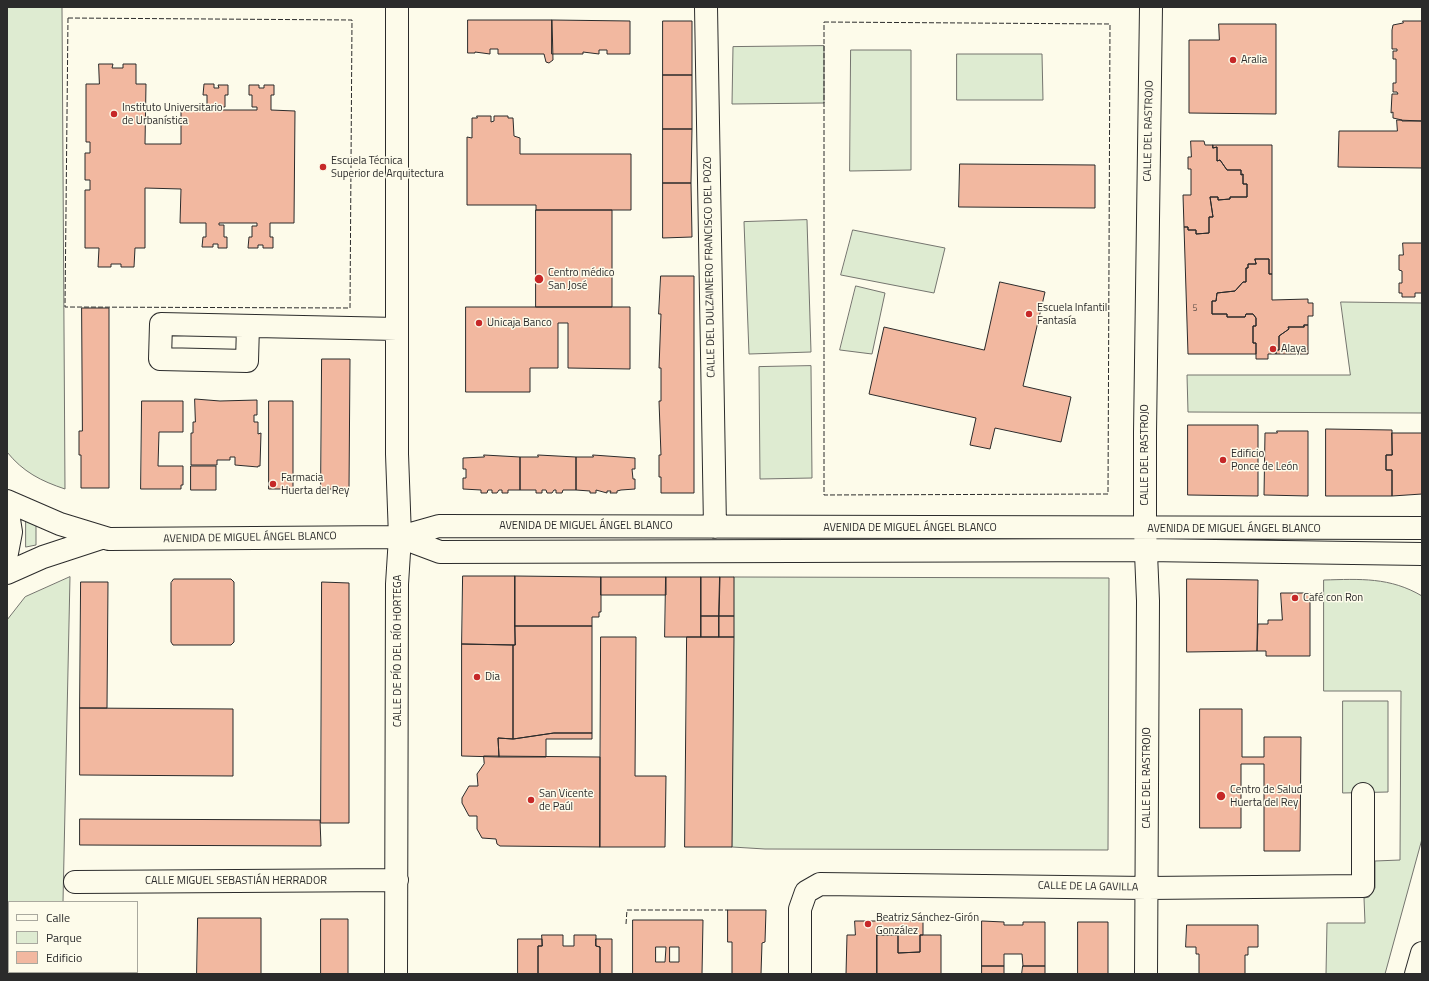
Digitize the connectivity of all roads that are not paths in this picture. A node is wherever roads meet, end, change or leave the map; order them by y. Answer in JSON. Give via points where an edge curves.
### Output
{"nodes":[{"id":1,"x":397,"y":7,"type":"edge"},
{"id":2,"x":706,"y":7,"type":"edge"},
{"id":3,"x":1151,"y":7,"type":"edge"},
{"id":4,"x":248,"y":326,"type":"dead end"},
{"id":5,"x":397,"y":329,"type":"junction"},
{"id":6,"x":7,"y":501,"type":"edge"},
{"id":7,"x":7,"y":507,"type":"edge"},
{"id":8,"x":715,"y":527,"type":"junction"},
{"id":9,"x":1422,"y":528,"type":"edge"},
{"id":10,"x":1145,"y":529,"type":"junction"},
{"id":11,"x":400,"y":537,"type":"junction"},
{"id":12,"x":101,"y":538,"type":"junction"},
{"id":13,"x":1146,"y":550,"type":"junction"},
{"id":14,"x":7,"y":553,"type":"edge"},
{"id":15,"x":1417,"y":557,"type":"edge"},
{"id":16,"x":7,"y":573,"type":"edge"},
{"id":17,"x":1363,"y":794,"type":"dead end"},
{"id":18,"x":397,"y":880,"type":"junction"},
{"id":19,"x":75,"y":882,"type":"dead end"},
{"id":20,"x":1147,"y":888,"type":"junction"},
{"id":21,"x":1422,"y":953,"type":"edge"},
{"id":22,"x":396,"y":974,"type":"edge"},
{"id":23,"x":800,"y":974,"type":"edge"},
{"id":24,"x":1146,"y":974,"type":"edge"},
{"id":25,"x":1416,"y":974,"type":"edge"}],
"edges":[{"from":1,"to":5,"type":"street","name":"CALLE DE PÍO DEL RÍO HORTEGA"},
{"from":2,"to":8,"type":"street","name":"CALLE DEL DULZAINERO FRANCISCO DEL POZO"},
{"from":3,"to":10,"type":"street","name":"CALLE DEL RASTROJO"},
{"from":4,"to":5,"type":"street"},
{"from":5,"to":11,"type":"street","name":"CALLE DE PÍO DEL RÍO HORTEGA","via":[[397,472]]},
{"from":6,"to":12,"type":"street","name":"AVENIDA DE MIGUEL ÁNGEL BLANCO"},
{"from":7,"to":14,"type":"street","via":[[11,532]]},
{"from":8,"to":10,"type":"street","name":"AVENIDA DE MIGUEL ÁNGEL BLANCO"},
{"from":8,"to":11,"type":"street","name":"AVENIDA DE MIGUEL ÁNGEL BLANCO","via":[[439,526]]},
{"from":9,"to":10,"type":"street","name":"AVENIDA DE MIGUEL ÁNGEL BLANCO"},
{"from":10,"to":13,"type":"street","name":"CALLE DEL RASTROJO"},
{"from":11,"to":12,"type":"street","name":"AVENIDA DE MIGUEL ÁNGEL BLANCO"},
{"from":11,"to":13,"type":"street","name":"AVENIDA DE MIGUEL ÁNGEL BLANCO","via":[[440,552]]},
{"from":11,"to":18,"type":"street","name":"CALLE DE PÍO DEL RÍO HORTEGA","via":[[397,584]]},
{"from":12,"to":16,"type":"street","name":"AVENIDA DE MIGUEL ÁNGEL BLANCO","via":[[43,557]]},
{"from":13,"to":15,"type":"street","name":"AVENIDA DE MIGUEL ÁNGEL BLANCO"},
{"from":13,"to":20,"type":"street","name":"CALLE DEL RASTROJO"},
{"from":17,"to":20,"type":"street","name":"CALLE DE LA GAVILLA","via":[[1363,886]]},
{"from":18,"to":19,"type":"street","name":"CALLE MIGUEL SEBASTIÁN HERRADOR"},
{"from":18,"to":22,"type":"street","name":"CALLE DE PÍO DEL RÍO HORTEGA"},
{"from":20,"to":23,"type":"street","name":"CALLE DE LA GAVILLA","via":[[820,884],[806,892],[800,909]]},
{"from":20,"to":24,"type":"street","name":"CALLE DEL RASTROJO"},
{"from":21,"to":25,"type":"street"}]}
